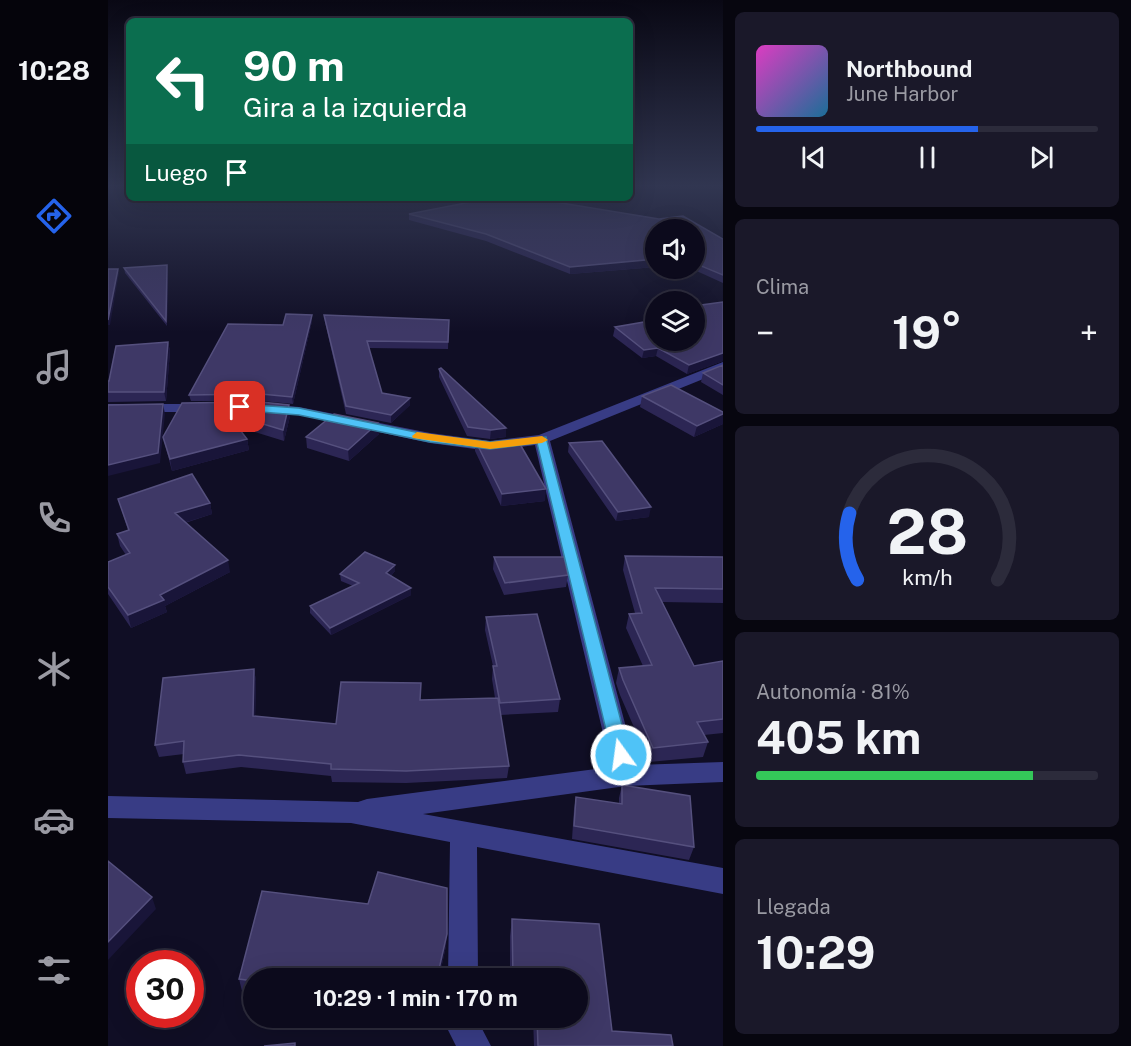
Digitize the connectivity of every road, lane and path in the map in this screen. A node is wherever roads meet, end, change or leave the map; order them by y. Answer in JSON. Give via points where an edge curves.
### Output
{"nodes":[{"id":1,"x":723,"y":366,"type":"edge"},
{"id":2,"x":214,"y":407,"type":"edge"},
{"id":3,"x":250,"y":407,"type":"edge"},
{"id":4,"x":108,"y":408,"type":"edge"},
{"id":5,"x":542,"y":439,"type":"junction"},
{"id":6,"x":723,"y":772,"type":"edge"},
{"id":7,"x":626,"y":776,"type":"junction"},
{"id":8,"x":108,"y":807,"type":"edge"},
{"id":9,"x":351,"y":812,"type":"junction"},
{"id":10,"x":463,"y":833,"type":"junction"},
{"id":11,"x":723,"y":881,"type":"edge"},
{"id":12,"x":463,"y":968,"type":"edge"},
{"id":13,"x":463,"y":1028,"type":"edge"},
{"id":14,"x":475,"y":1046,"type":"edge"}],
"edges":[{"from":1,"to":5,"type":"street"},
{"from":2,"to":4,"type":"street"},
{"from":3,"to":5,"type":"street","via":[[299,411],[490,446]]},
{"from":5,"to":7,"type":"street"},
{"from":6,"to":7,"type":"street"},
{"from":7,"to":9,"type":"street"},
{"from":8,"to":9,"type":"street"},
{"from":9,"to":10,"type":"street"},
{"from":10,"to":11,"type":"street"},
{"from":10,"to":12,"type":"street"},
{"from":13,"to":14,"type":"street"}]}
